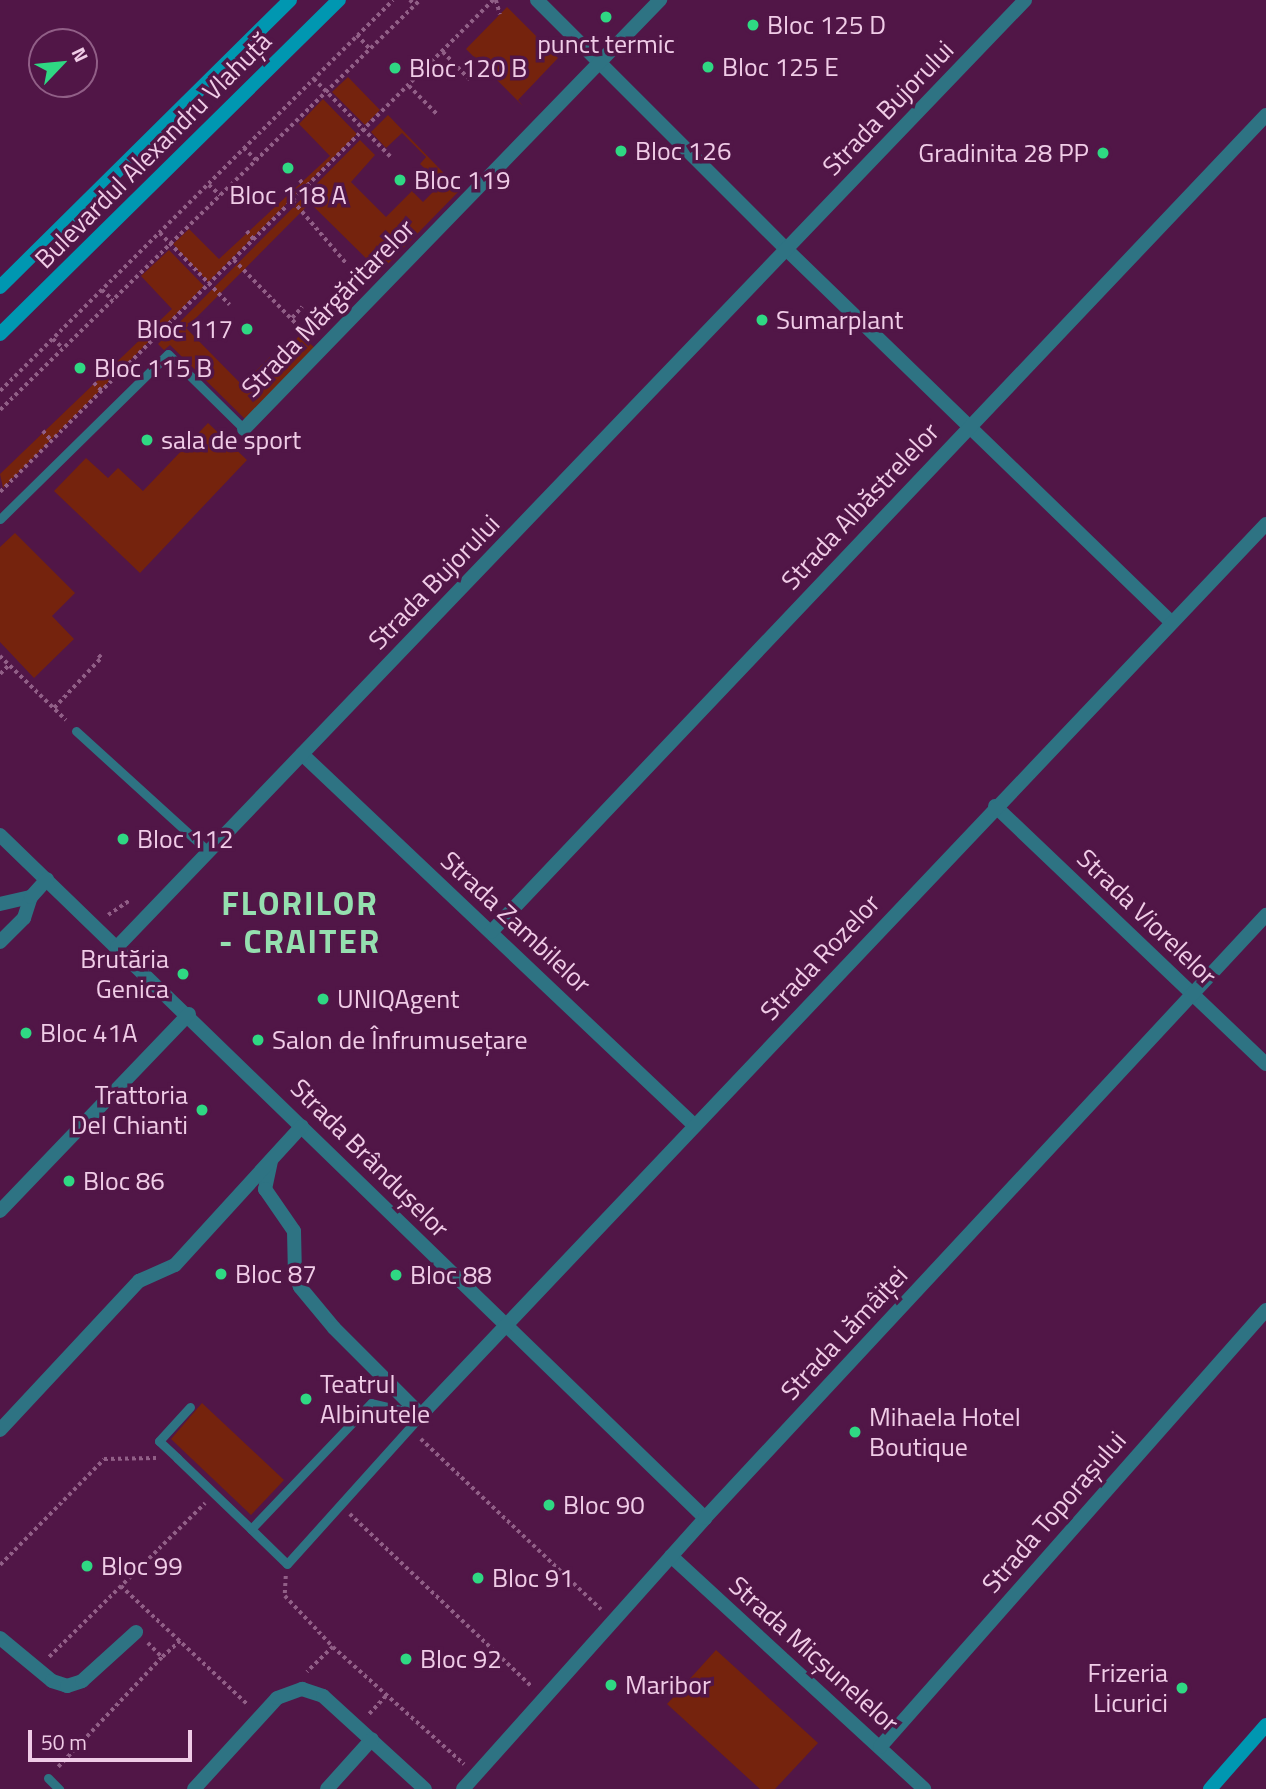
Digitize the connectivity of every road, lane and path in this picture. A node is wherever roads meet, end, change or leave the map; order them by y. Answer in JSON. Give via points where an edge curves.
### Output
{"nodes":[{"id":1,"x":290,"y":0,"type":"edge"},
{"id":2,"x":340,"y":0,"type":"edge"},
{"id":3,"x":393,"y":0,"type":"edge"},
{"id":4,"x":410,"y":0,"type":"edge"},
{"id":5,"x":420,"y":0,"type":"edge"},
{"id":6,"x":494,"y":0,"type":"edge"},
{"id":7,"x":537,"y":0,"type":"edge"},
{"id":8,"x":660,"y":0,"type":"edge"},
{"id":9,"x":1025,"y":0,"type":"edge"},
{"id":10,"x":415,"y":5,"type":"junction"},
{"id":11,"x":500,"y":14,"type":"dead end"},
{"id":12,"x":357,"y":36,"type":"junction"},
{"id":13,"x":370,"y":48,"type":"junction"},
{"id":14,"x":443,"y":52,"type":"junction"},
{"id":15,"x":598,"y":64,"type":"junction"},
{"id":16,"x":314,"y":79,"type":"junction"},
{"id":17,"x":470,"y":80,"type":"dead end"},
{"id":18,"x":405,"y":88,"type":"junction"},
{"id":19,"x":326,"y":91,"type":"junction"},
{"id":20,"x":437,"y":114,"type":"dead end"},
{"id":21,"x":1266,"y":115,"type":"edge"},
{"id":22,"x":364,"y":131,"type":"junction"},
{"id":23,"x":244,"y":148,"type":"junction"},
{"id":24,"x":391,"y":157,"type":"dead end"},
{"id":25,"x":256,"y":160,"type":"junction"},
{"id":26,"x":300,"y":180,"type":"dead end"},
{"id":27,"x":208,"y":184,"type":"junction"},
{"id":28,"x":306,"y":188,"type":"junction"},
{"id":29,"x":220,"y":195,"type":"junction"},
{"id":30,"x":293,"y":201,"type":"junction"},
{"id":31,"x":247,"y":231,"type":"dead end"},
{"id":32,"x":160,"y":233,"type":"junction"},
{"id":33,"x":254,"y":240,"type":"junction"},
{"id":34,"x":170,"y":244,"type":"junction"},
{"id":35,"x":786,"y":250,"type":"junction"},
{"id":36,"x":234,"y":260,"type":"junction"},
{"id":37,"x":346,"y":263,"type":"dead end"},
{"id":38,"x":209,"y":285,"type":"junction"},
{"id":39,"x":0,"y":286,"type":"edge"},
{"id":40,"x":103,"y":290,"type":"junction"},
{"id":41,"x":113,"y":300,"type":"junction"},
{"id":42,"x":230,"y":305,"type":"dead end"},
{"id":43,"x":302,"y":307,"type":"dead end"},
{"id":44,"x":291,"y":319,"type":"junction"},
{"id":45,"x":0,"y":334,"type":"edge"},
{"id":46,"x":145,"y":334,"type":"dead end"},
{"id":47,"x":53,"y":339,"type":"junction"},
{"id":48,"x":152,"y":342,"type":"junction"},
{"id":49,"x":63,"y":348,"type":"junction"},
{"id":50,"x":321,"y":350,"type":"junction"},
{"id":51,"x":94,"y":383,"type":"dead end"},
{"id":52,"x":0,"y":391,"type":"edge"},
{"id":53,"x":102,"y":391,"type":"junction"},
{"id":54,"x":0,"y":410,"type":"edge"},
{"id":55,"x":968,"y":426,"type":"junction"},
{"id":56,"x":244,"y":429,"type":"joint"},
{"id":57,"x":43,"y":431,"type":"dead end"},
{"id":58,"x":52,"y":441,"type":"junction"},
{"id":59,"x":1,"y":490,"type":"edge"},
{"id":60,"x":0,"y":519,"type":"edge"},
{"id":61,"x":1266,"y":524,"type":"edge"},
{"id":62,"x":1171,"y":621,"type":"junction"},
{"id":63,"x":98,"y":655,"type":"dead end"},
{"id":64,"x":0,"y":656,"type":"edge"},
{"id":65,"x":9,"y":665,"type":"junction"},
{"id":66,"x":0,"y":674,"type":"edge"},
{"id":67,"x":54,"y":708,"type":"junction"},
{"id":68,"x":76,"y":731,"type":"joint"},
{"id":69,"x":302,"y":754,"type":"junction"},
{"id":70,"x":995,"y":806,"type":"junction"},
{"id":71,"x":0,"y":835,"type":"edge"},
{"id":72,"x":209,"y":852,"type":"junction"},
{"id":73,"x":47,"y":879,"type":"junction"},
{"id":74,"x":31,"y":897,"type":"junction"},
{"id":75,"x":0,"y":904,"type":"edge"},
{"id":76,"x":1266,"y":915,"type":"edge"},
{"id":77,"x":491,"y":932,"type":"junction"},
{"id":78,"x":0,"y":942,"type":"edge"},
{"id":79,"x":117,"y":947,"type":"junction"},
{"id":80,"x":1192,"y":994,"type":"junction"},
{"id":81,"x":189,"y":1014,"type":"junction"},
{"id":82,"x":1266,"y":1065,"type":"edge"},
{"id":83,"x":302,"y":1126,"type":"junction"},
{"id":84,"x":695,"y":1126,"type":"junction"},
{"id":85,"x":271,"y":1161,"type":"junction"},
{"id":86,"x":0,"y":1211,"type":"edge"},
{"id":87,"x":1266,"y":1310,"type":"edge"},
{"id":88,"x":505,"y":1326,"type":"junction"},
{"id":89,"x":190,"y":1407,"type":"dead end"},
{"id":90,"x":421,"y":1415,"type":"junction"},
{"id":91,"x":409,"y":1428,"type":"junction"},
{"id":92,"x":0,"y":1430,"type":"edge"},
{"id":93,"x":177,"y":1458,"type":"junction"},
{"id":94,"x":214,"y":1494,"type":"junction"},
{"id":95,"x":340,"y":1506,"type":"junction"},
{"id":96,"x":705,"y":1518,"type":"junction"},
{"id":97,"x":251,"y":1529,"type":"junction"},
{"id":98,"x":671,"y":1556,"type":"junction"},
{"id":99,"x":287,"y":1564,"type":"junction"},
{"id":100,"x":0,"y":1565,"type":"edge"},
{"id":101,"x":121,"y":1586,"type":"junction"},
{"id":102,"x":613,"y":1621,"type":"junction"},
{"id":103,"x":136,"y":1632,"type":"joint"},
{"id":104,"x":0,"y":1638,"type":"edge"},
{"id":105,"x":180,"y":1641,"type":"junction"},
{"id":106,"x":333,"y":1647,"type":"junction"},
{"id":107,"x":162,"y":1657,"type":"junction"},
{"id":108,"x":37,"y":1668,"type":"junction"},
{"id":109,"x":288,"y":1691,"type":"junction"},
{"id":110,"x":387,"y":1695,"type":"junction"},
{"id":111,"x":544,"y":1698,"type":"junction"},
{"id":112,"x":260,"y":1717,"type":"junction"},
{"id":113,"x":1266,"y":1725,"type":"edge"},
{"id":114,"x":357,"y":1726,"type":"junction"},
{"id":115,"x":372,"y":1739,"type":"junction"},
{"id":116,"x":880,"y":1747,"type":"junction"},
{"id":117,"x":476,"y":1775,"type":"junction"},
{"id":118,"x":48,"y":1778,"type":"joint"},
{"id":119,"x":59,"y":1789,"type":"edge"},
{"id":120,"x":194,"y":1789,"type":"edge"},
{"id":121,"x":327,"y":1789,"type":"edge"},
{"id":122,"x":425,"y":1789,"type":"edge"},
{"id":123,"x":463,"y":1789,"type":"edge"},
{"id":124,"x":924,"y":1789,"type":"edge"},
{"id":125,"x":1210,"y":1789,"type":"edge"}],
"edges":[{"from":1,"to":39,"type":"main road","name":"Bulevardul Alexandru Vlahuță"},
{"from":2,"to":45,"type":"main road","name":"Bulevardul Alexandru Vlahuță"},
{"from":3,"to":12,"type":"path"},
{"from":4,"to":10,"type":"path"},
{"from":5,"to":10,"type":"path"},
{"from":6,"to":11,"type":"path"},
{"from":6,"to":14,"type":"path"},
{"from":7,"to":15,"type":"street"},
{"from":8,"to":15,"type":"street","name":"Strada Mărgăritarelor"},
{"from":9,"to":35,"type":"street","name":"Strada Bujorului"},
{"from":10,"to":13,"type":"path"},
{"from":12,"to":13,"type":"path"},
{"from":12,"to":16,"type":"path"},
{"from":13,"to":19,"type":"path"},
{"from":14,"to":17,"type":"path"},
{"from":14,"to":18,"type":"path"},
{"from":15,"to":35,"type":"street"},
{"from":15,"to":50,"type":"street","name":"Strada Mărgăritarelor"},
{"from":16,"to":19,"type":"path"},
{"from":16,"to":23,"type":"path"},
{"from":18,"to":20,"type":"path"},
{"from":18,"to":22,"type":"path"},
{"from":19,"to":22,"type":"path"},
{"from":19,"to":25,"type":"path"},
{"from":21,"to":55,"type":"street","name":"Strada Albăstrelelor"},
{"from":22,"to":24,"type":"path"},
{"from":22,"to":28,"type":"path"},
{"from":23,"to":25,"type":"path"},
{"from":23,"to":27,"type":"path"},
{"from":25,"to":29,"type":"path"},
{"from":26,"to":28,"type":"path"},
{"from":27,"to":29,"type":"path"},
{"from":27,"to":32,"type":"path"},
{"from":28,"to":30,"type":"path"},
{"from":29,"to":34,"type":"path"},
{"from":30,"to":33,"type":"path"},
{"from":30,"to":37,"type":"path"},
{"from":31,"to":33,"type":"path"},
{"from":32,"to":34,"type":"path"},
{"from":32,"to":40,"type":"path"},
{"from":33,"to":36,"type":"path"},
{"from":34,"to":38,"type":"path"},
{"from":34,"to":41,"type":"path"},
{"from":35,"to":55,"type":"street"},
{"from":35,"to":69,"type":"street","name":"Strada Bujorului"},
{"from":36,"to":38,"type":"path"},
{"from":36,"to":44,"type":"path"},
{"from":38,"to":42,"type":"path"},
{"from":38,"to":48,"type":"path"},
{"from":40,"to":41,"type":"path"},
{"from":40,"to":47,"type":"path"},
{"from":41,"to":49,"type":"path"},
{"from":43,"to":44,"type":"path"},
{"from":44,"to":50,"type":"path"},
{"from":46,"to":48,"type":"path"},
{"from":47,"to":49,"type":"path"},
{"from":47,"to":52,"type":"path"},
{"from":48,"to":53,"type":"path"},
{"from":49,"to":54,"type":"path"},
{"from":50,"to":56,"type":"street","name":"Strada Mărgăritarelor"},
{"from":51,"to":53,"type":"path"},
{"from":53,"to":58,"type":"path"},
{"from":55,"to":62,"type":"street"},
{"from":55,"to":77,"type":"street","name":"Strada Albăstrelelor"},
{"from":56,"to":60,"type":"lane","name":"Strada Mărgăritarelor","via":[[168,354]]},
{"from":57,"to":58,"type":"path"},
{"from":58,"to":59,"type":"path"},
{"from":61,"to":62,"type":"street","name":"Strada Rozelor"},
{"from":62,"to":70,"type":"street","name":"Strada Rozelor"},
{"from":63,"to":67,"type":"path","via":[[101,658]]},
{"from":64,"to":65,"type":"path"},
{"from":65,"to":66,"type":"path"},
{"from":65,"to":67,"type":"path"},
{"from":67,"to":68,"type":"path"},
{"from":68,"to":72,"type":"lane"},
{"from":69,"to":72,"type":"street","name":"Strada Bujorului"},
{"from":69,"to":77,"type":"street","name":"Strada Zambilelor"},
{"from":70,"to":80,"type":"street","name":"Strada Viorelelor"},
{"from":70,"to":84,"type":"street","name":"Strada Rozelor"},
{"from":71,"to":73,"type":"street","name":"Strada Brândușelor"},
{"from":72,"to":79,"type":"street","name":"Strada Bujorului"},
{"from":73,"to":74,"type":"street"},
{"from":73,"to":79,"type":"street","name":"Strada Brândușelor"},
{"from":74,"to":75,"type":"street"},
{"from":74,"to":78,"type":"street","via":[[24,918]]},
{"from":76,"to":80,"type":"street","name":"Strada Lămâiței"},
{"from":77,"to":84,"type":"street","name":"Strada Zambilelor"},
{"from":79,"to":81,"type":"street","name":"Strada Brândușelor"},
{"from":80,"to":82,"type":"street","name":"Strada Viorelelor"},
{"from":80,"to":96,"type":"street","name":"Strada Lămâiței"},
{"from":81,"to":83,"type":"street","name":"Strada Brândușelor"},
{"from":81,"to":86,"type":"street"},
{"from":83,"to":85,"type":"street"},
{"from":83,"to":88,"type":"street","name":"Strada Brândușelor"},
{"from":84,"to":88,"type":"street","name":"Strada Rozelor"},
{"from":85,"to":90,"type":"street","via":[[265,1189],[294,1231],[295,1275],[300,1287]]},
{"from":85,"to":92,"type":"street","via":[[175,1265],[139,1281]]},
{"from":87,"to":116,"type":"street","name":"Strada Toporașului"},
{"from":88,"to":90,"type":"street","name":"Strada Rozelor"},
{"from":88,"to":96,"type":"street","name":"Strada Brândușelor"},
{"from":89,"to":93,"type":"lane","via":[[159,1441]]},
{"from":90,"to":91,"type":"lane"},
{"from":90,"to":97,"type":"lane","via":[[371,1403]]},
{"from":91,"to":95,"type":"lane"},
{"from":91,"to":102,"type":"path"},
{"from":93,"to":94,"type":"lane"},
{"from":93,"to":100,"type":"path","via":[[104,1459]]},
{"from":94,"to":97,"type":"lane"},
{"from":94,"to":101,"type":"path"},
{"from":95,"to":99,"type":"lane"},
{"from":95,"to":111,"type":"path"},
{"from":96,"to":98,"type":"street","name":"Strada Lămâiței"},
{"from":97,"to":99,"type":"lane"},
{"from":98,"to":102,"type":"street","name":"Strada Lămâiței"},
{"from":98,"to":116,"type":"street","name":"Strada Micșunelelor"},
{"from":99,"to":106,"type":"path","via":[[285,1596]]},
{"from":101,"to":105,"type":"path"},
{"from":101,"to":108,"type":"path"},
{"from":102,"to":111,"type":"street","name":"Strada Lămâiței"},
{"from":103,"to":107,"type":"path"},
{"from":103,"to":108,"type":"street","via":[[74,1685],[58,1684]]},
{"from":104,"to":108,"type":"street"},
{"from":105,"to":107,"type":"path"},
{"from":105,"to":112,"type":"path"},
{"from":106,"to":109,"type":"path"},
{"from":106,"to":110,"type":"path"},
{"from":107,"to":118,"type":"path"},
{"from":109,"to":112,"type":"street"},
{"from":109,"to":114,"type":"street","via":[[302,1689],[323,1696]]},
{"from":110,"to":114,"type":"path"},
{"from":110,"to":117,"type":"path"},
{"from":111,"to":117,"type":"street","name":"Strada Lămâiței"},
{"from":112,"to":120,"type":"street"},
{"from":113,"to":125,"type":"main road"},
{"from":114,"to":115,"type":"street"},
{"from":115,"to":121,"type":"street"},
{"from":115,"to":122,"type":"street"},
{"from":116,"to":124,"type":"street","name":"Strada Micșunelelor"},
{"from":117,"to":123,"type":"street","name":"Strada Lămâiței"},
{"from":118,"to":119,"type":"lane"}]}
